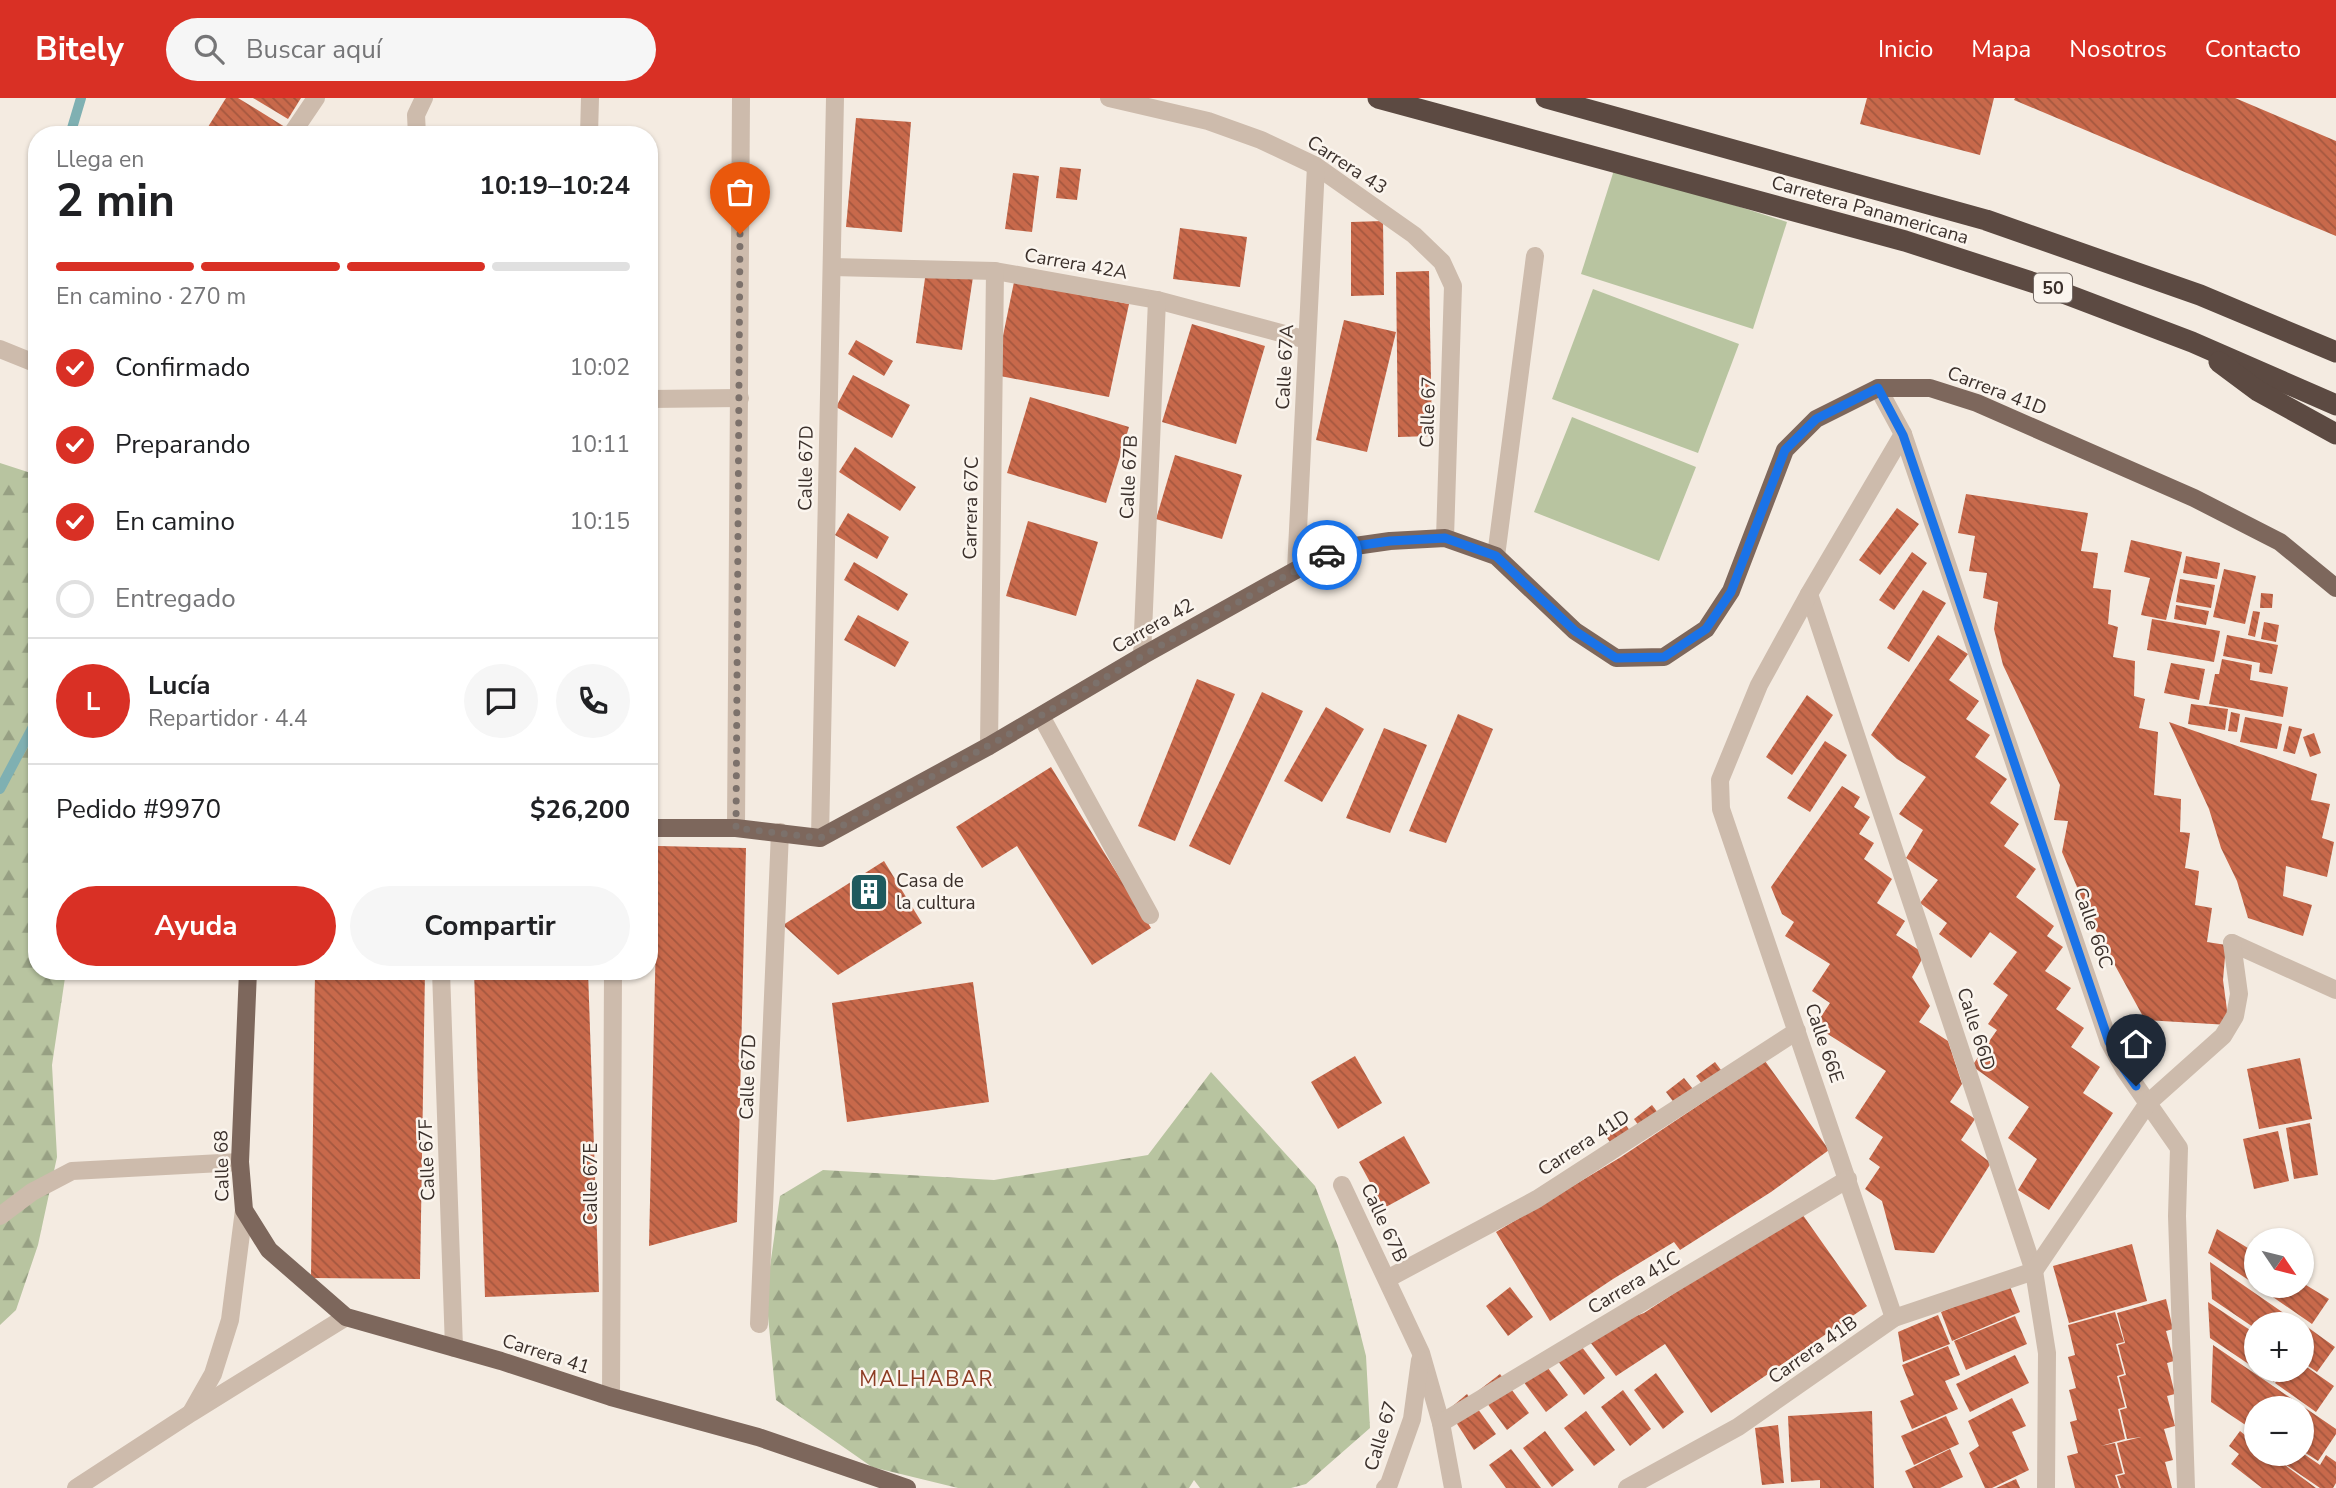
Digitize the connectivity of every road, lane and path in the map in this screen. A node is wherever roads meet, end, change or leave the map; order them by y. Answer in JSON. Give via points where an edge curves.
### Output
{"nodes":[{"id":1,"x":316,"y":98,"type":"edge"},
{"id":2,"x":424,"y":98,"type":"edge"},
{"id":3,"x":590,"y":98,"type":"edge"},
{"id":4,"x":741,"y":98,"type":"edge"},
{"id":5,"x":835,"y":98,"type":"edge"},
{"id":6,"x":1109,"y":98,"type":"edge"},
{"id":7,"x":1378,"y":98,"type":"edge"},
{"id":8,"x":1546,"y":98,"type":"edge"},
{"id":9,"x":297,"y":126,"type":"edge"},
{"id":10,"x":417,"y":126,"type":"edge"},
{"id":11,"x":589,"y":126,"type":"edge"},
{"id":12,"x":1316,"y":166,"type":"junction"},
{"id":13,"x":1535,"y":256,"type":"dead end"},
{"id":14,"x":832,"y":267,"type":"junction"},
{"id":15,"x":995,"y":271,"type":"junction"},
{"id":16,"x":1453,"y":286,"type":"joint"},
{"id":17,"x":1157,"y":300,"type":"junction"},
{"id":18,"x":2263,"y":322,"type":"junction"},
{"id":19,"x":1307,"y":340,"type":"junction"},
{"id":20,"x":2336,"y":341,"type":"edge"},
{"id":21,"x":2192,"y":342,"type":"junction"},
{"id":22,"x":1,"y":350,"type":"edge"},
{"id":23,"x":2336,"y":352,"type":"edge"},
{"id":24,"x":28,"y":360,"type":"edge"},
{"id":25,"x":1878,"y":388,"type":"junction"},
{"id":26,"x":740,"y":398,"type":"junction"},
{"id":27,"x":658,"y":399,"type":"edge"},
{"id":28,"x":2336,"y":405,"type":"edge"},
{"id":29,"x":2336,"y":434,"type":"edge"},
{"id":30,"x":1903,"y":435,"type":"junction"},
{"id":31,"x":1445,"y":538,"type":"junction"},
{"id":32,"x":1496,"y":556,"type":"junction"},
{"id":33,"x":1296,"y":570,"type":"junction"},
{"id":34,"x":2336,"y":588,"type":"edge"},
{"id":35,"x":1809,"y":594,"type":"junction"},
{"id":36,"x":1142,"y":656,"type":"junction"},
{"id":37,"x":1664,"y":657,"type":"joint"},
{"id":38,"x":1041,"y":716,"type":"junction"},
{"id":39,"x":989,"y":746,"type":"junction"},
{"id":40,"x":658,"y":828,"type":"edge"},
{"id":41,"x":736,"y":828,"type":"junction"},
{"id":42,"x":780,"y":832,"type":"junction"},
{"id":43,"x":820,"y":838,"type":"junction"},
{"id":44,"x":1150,"y":915,"type":"dead end"},
{"id":45,"x":248,"y":980,"type":"edge"},
{"id":46,"x":441,"y":980,"type":"edge"},
{"id":47,"x":613,"y":980,"type":"edge"},
{"id":48,"x":2336,"y":990,"type":"edge"},
{"id":49,"x":1797,"y":1031,"type":"junction"},
{"id":50,"x":2148,"y":1102,"type":"junction"},
{"id":51,"x":240,"y":1162,"type":"junction"},
{"id":52,"x":1848,"y":1179,"type":"junction"},
{"id":53,"x":1342,"y":1185,"type":"dead end"},
{"id":54,"x":244,"y":1210,"type":"junction"},
{"id":55,"x":0,"y":1216,"type":"edge"},
{"id":56,"x":2034,"y":1271,"type":"junction"},
{"id":57,"x":1387,"y":1279,"type":"junction"},
{"id":58,"x":346,"y":1317,"type":"junction"},
{"id":59,"x":1894,"y":1318,"type":"junction"},
{"id":60,"x":759,"y":1324,"type":"dead end"},
{"id":61,"x":454,"y":1348,"type":"junction"},
{"id":62,"x":1421,"y":1353,"type":"junction"},
{"id":63,"x":611,"y":1398,"type":"junction"},
{"id":64,"x":191,"y":1413,"type":"junction"},
{"id":65,"x":1441,"y":1423,"type":"junction"},
{"id":66,"x":76,"y":1488,"type":"edge"},
{"id":67,"x":907,"y":1488,"type":"edge"},
{"id":68,"x":1385,"y":1488,"type":"edge"},
{"id":69,"x":1453,"y":1488,"type":"edge"},
{"id":70,"x":1627,"y":1488,"type":"edge"},
{"id":71,"x":2046,"y":1488,"type":"edge"},
{"id":72,"x":2186,"y":1488,"type":"edge"}],
"edges":[{"from":1,"to":9,"type":"street"},
{"from":2,"to":10,"type":"street"},
{"from":3,"to":11,"type":"street"},
{"from":4,"to":26,"type":"street"},
{"from":5,"to":14,"type":"street","name":"Calle 67D"},
{"from":6,"to":12,"type":"street","name":"Carrera 43","via":[[1208,121]]},
{"from":7,"to":21,"type":"highway","name":"Carretera Panamericana","number":"50","via":[[1905,241],[2050,288]]},
{"from":8,"to":18,"type":"highway","name":"Carretera Panamericana","number":"50","via":[[1986,220],[2200,295]]},
{"from":12,"to":16,"type":"street","name":"Carrera 43","via":[[1414,235],[1442,262]]},
{"from":12,"to":19,"type":"street","name":"Calle 67A"},
{"from":13,"to":32,"type":"street"},
{"from":14,"to":15,"type":"street","name":"Carrera 42A"},
{"from":14,"to":43,"type":"street","name":"Calle 67D"},
{"from":15,"to":17,"type":"street","name":"Carrera 42A"},
{"from":15,"to":39,"type":"street","name":"Carrera 67C"},
{"from":16,"to":31,"type":"street","name":"Calle 67"},
{"from":17,"to":19,"type":"street","name":"Carrera 42A"},
{"from":17,"to":36,"type":"street","name":"Calle 67B"},
{"from":18,"to":20,"type":"highway"},
{"from":18,"to":23,"type":"highway","name":"Carretera Panamericana","number":"50"},
{"from":19,"to":33,"type":"street","name":"Calle 67A"},
{"from":21,"to":28,"type":"highway","name":"Carretera Panamericana","number":"50"},
{"from":21,"to":29,"type":"highway","via":[[2258,391]]},
{"from":22,"to":24,"type":"street"},
{"from":25,"to":30,"type":"street","name":"Calle 66C"},
{"from":25,"to":34,"type":"main road","name":"Carrera 41D","via":[[1930,388],[1977,403],[2182,492],[2280,542]]},
{"from":25,"to":37,"type":"main road","name":"Carrera 41D","via":[[1816,419],[1785,450],[1731,592],[1706,629]]},
{"from":26,"to":27,"type":"street"},
{"from":26,"to":41,"type":"street"},
{"from":30,"to":35,"type":"street"},
{"from":30,"to":50,"type":"street","name":"Calle 66C","via":[[2109,1042]]},
{"from":31,"to":32,"type":"main road","name":"Carrera 42"},
{"from":31,"to":33,"type":"main road","name":"Carrera 42","via":[[1341,548]]},
{"from":32,"to":37,"type":"main road","name":"Carrera 42","via":[[1575,631],[1616,658]]},
{"from":33,"to":36,"type":"main road","name":"Carrera 42"},
{"from":35,"to":49,"type":"street","name":"Calle 66E","via":[[1759,685],[1720,780],[1721,809]]},
{"from":35,"to":56,"type":"street","name":"Calle 66D"},
{"from":36,"to":38,"type":"main road","name":"Carrera 42"},
{"from":38,"to":39,"type":"main road","name":"Carrera 42"},
{"from":38,"to":44,"type":"street"},
{"from":39,"to":43,"type":"main road","name":"Carrera 42"},
{"from":40,"to":41,"type":"main road"},
{"from":41,"to":42,"type":"main road"},
{"from":42,"to":43,"type":"main road"},
{"from":42,"to":60,"type":"street","name":"Calle 67D"},
{"from":45,"to":51,"type":"main road","name":"Calle 68"},
{"from":46,"to":61,"type":"street","name":"Calle 67F"},
{"from":47,"to":63,"type":"street","name":"Calle 67E"},
{"from":48,"to":50,"type":"street","via":[[2232,943],[2239,995],[2235,1016],[2223,1036]]},
{"from":49,"to":52,"type":"street","name":"Calle 66E"},
{"from":49,"to":57,"type":"street","name":"Carrera 41D","via":[[1537,1199]]},
{"from":50,"to":56,"type":"street"},
{"from":50,"to":72,"type":"street","name":"Calle 66C","via":[[2179,1148]]},
{"from":51,"to":54,"type":"main road","name":"Calle 68"},
{"from":51,"to":55,"type":"street","via":[[72,1171]]},
{"from":52,"to":59,"type":"street","name":"Calle 66E"},
{"from":52,"to":65,"type":"street","name":"Carrera 41C"},
{"from":53,"to":57,"type":"street","name":"Calle 67B"},
{"from":54,"to":58,"type":"main road","name":"Calle 68","via":[[269,1250]]},
{"from":54,"to":64,"type":"street","via":[[230,1320],[214,1374]]},
{"from":56,"to":59,"type":"street","name":"Carrera 41B"},
{"from":56,"to":71,"type":"street","name":"Calle 66D","via":[[2047,1353]]},
{"from":57,"to":62,"type":"street"},
{"from":58,"to":61,"type":"main road","name":"Carrera 41"},
{"from":58,"to":64,"type":"street"},
{"from":59,"to":70,"type":"street","name":"Carrera 41B","via":[[1738,1427]]},
{"from":61,"to":63,"type":"main road","name":"Carrera 41"},
{"from":62,"to":65,"type":"street"},
{"from":62,"to":68,"type":"street","name":"Calle 67","via":[[1412,1419]]},
{"from":63,"to":67,"type":"main road","name":"Carrera 41","via":[[758,1437]]},
{"from":64,"to":66,"type":"street"},
{"from":65,"to":69,"type":"street"}]}
